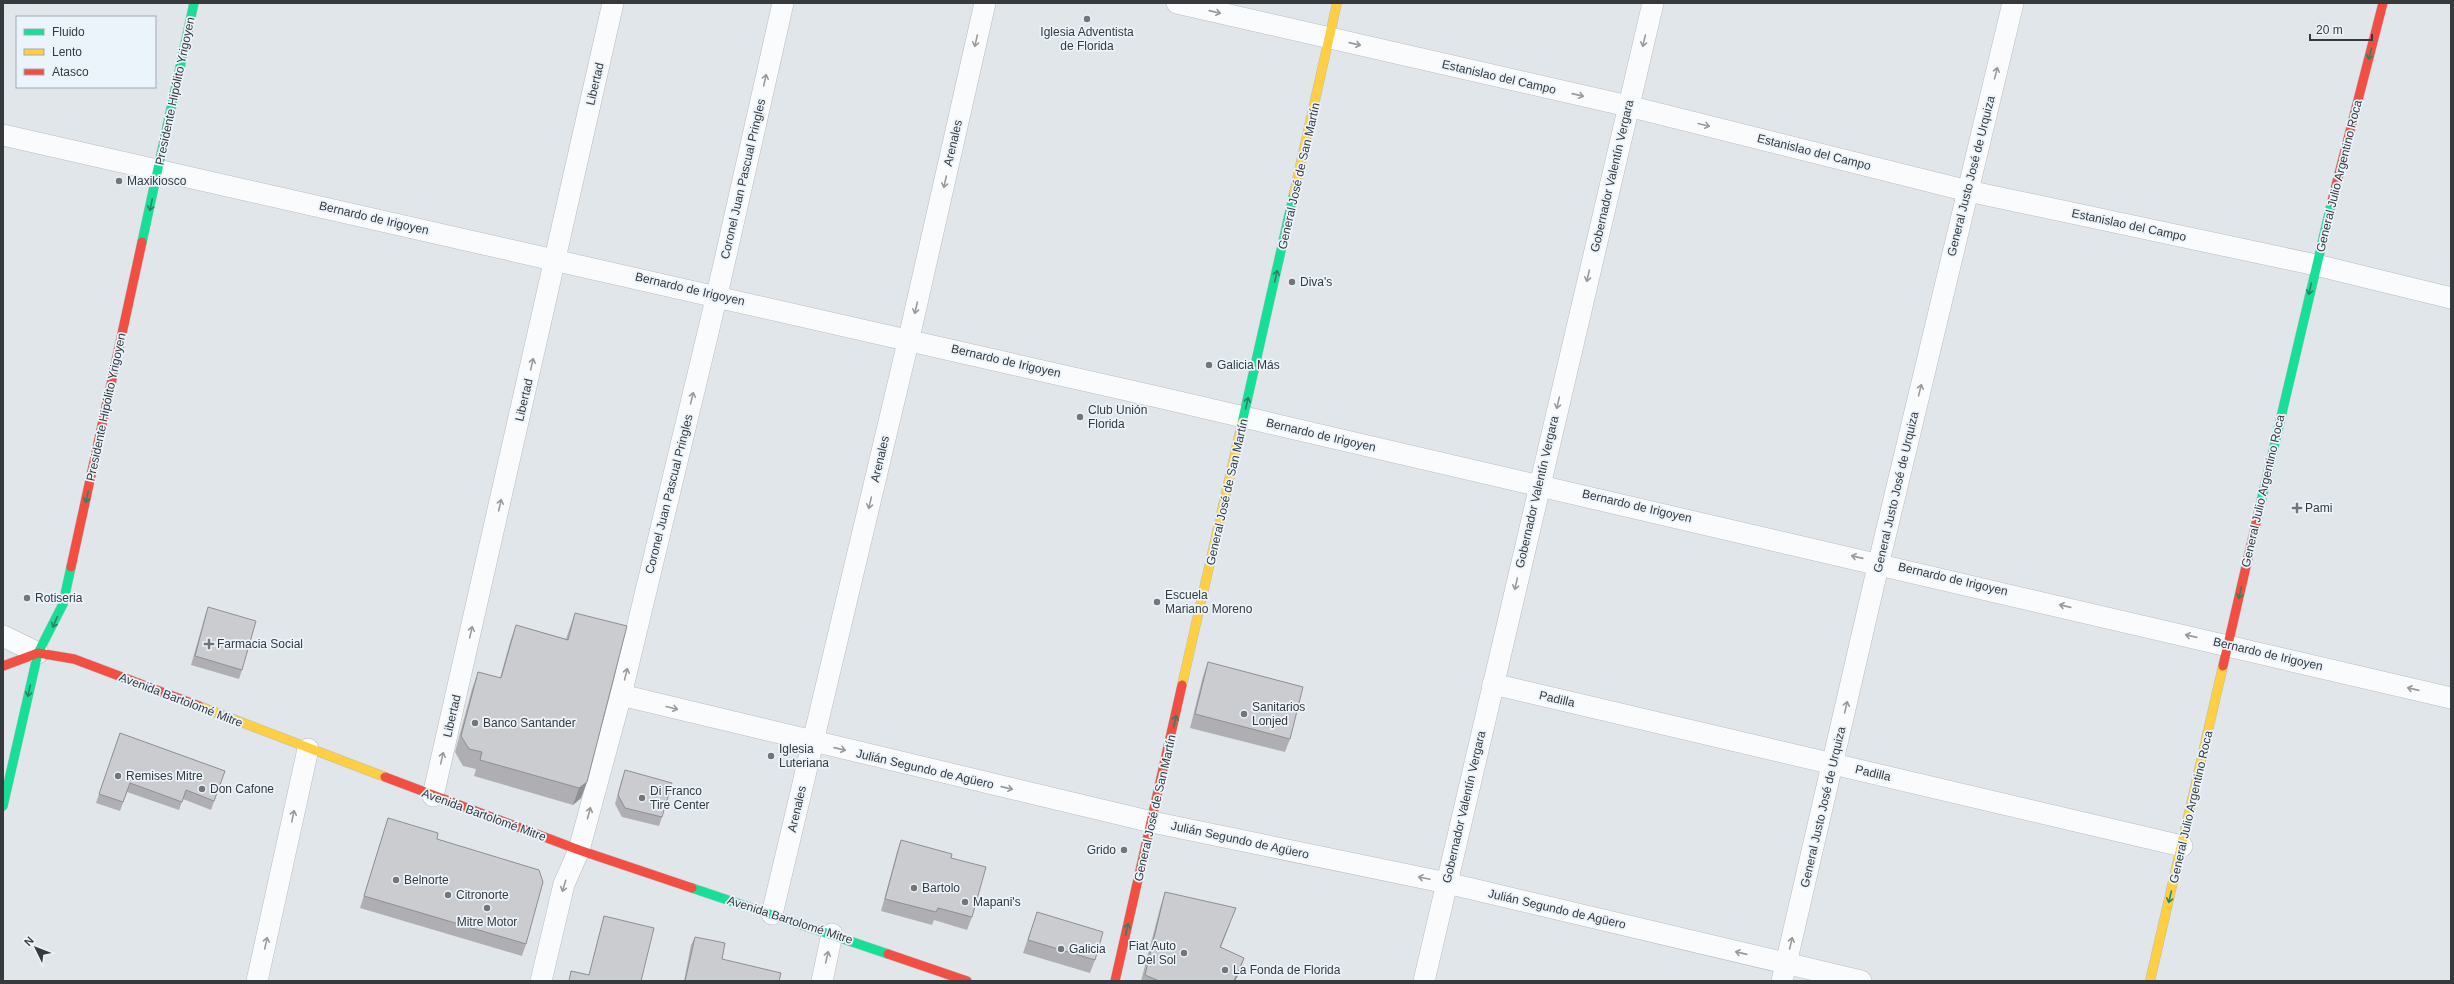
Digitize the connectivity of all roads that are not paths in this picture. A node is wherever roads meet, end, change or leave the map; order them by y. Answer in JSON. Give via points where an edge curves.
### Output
{"nodes":[{"id":1,"x":194,"y":3,"type":"edge"},
{"id":2,"x":613,"y":3,"type":"edge"},
{"id":3,"x":783,"y":3,"type":"edge"},
{"id":4,"x":985,"y":3,"type":"edge"},
{"id":5,"x":1177,"y":3,"type":"edge"},
{"id":6,"x":1337,"y":3,"type":"edge"},
{"id":7,"x":1653,"y":3,"type":"edge"},
{"id":8,"x":2013,"y":3,"type":"edge"},
{"id":9,"x":2383,"y":3,"type":"edge"},
{"id":10,"x":1330,"y":38,"type":"junction"},
{"id":11,"x":1628,"y":106,"type":"junction"},
{"id":12,"x":3,"y":135,"type":"edge"},
{"id":13,"x":159,"y":170,"type":"junction"},
{"id":14,"x":1968,"y":191,"type":"junction"},
{"id":15,"x":556,"y":259,"type":"junction"},
{"id":16,"x":2316,"y":265,"type":"junction"},
{"id":17,"x":717,"y":295,"type":"junction"},
{"id":18,"x":2451,"y":298,"type":"edge"},
{"id":19,"x":909,"y":338,"type":"junction"},
{"id":20,"x":1244,"y":417,"type":"junction"},
{"id":21,"x":1539,"y":484,"type":"junction"},
{"id":22,"x":1879,"y":562,"type":"junction"},
{"id":23,"x":3,"y":636,"type":"edge"},
{"id":24,"x":2228,"y":645,"type":"junction"},
{"id":25,"x":38,"y":653,"type":"junction"},
{"id":26,"x":3,"y":666,"type":"edge"},
{"id":27,"x":1493,"y":684,"type":"junction"},
{"id":28,"x":621,"y":695,"type":"junction"},
{"id":29,"x":2451,"y":698,"type":"edge"},
{"id":30,"x":813,"y":742,"type":"junction"},
{"id":31,"x":308,"y":749,"type":"junction"},
{"id":32,"x":1833,"y":764,"type":"junction"},
{"id":33,"x":433,"y":796,"type":"junction"},
{"id":34,"x":3,"y":806,"type":"edge"},
{"id":35,"x":1152,"y":822,"type":"junction"},
{"id":36,"x":2182,"y":846,"type":"junction"},
{"id":37,"x":579,"y":850,"type":"junction"},
{"id":38,"x":1447,"y":883,"type":"junction"},
{"id":39,"x":772,"y":914,"type":"junction"},
{"id":40,"x":832,"y":934,"type":"junction"},
{"id":41,"x":1784,"y":972,"type":"edge"},
{"id":42,"x":258,"y":981,"type":"edge"},
{"id":43,"x":541,"y":981,"type":"edge"},
{"id":44,"x":822,"y":981,"type":"edge"},
{"id":45,"x":968,"y":981,"type":"edge"},
{"id":46,"x":1115,"y":981,"type":"edge"},
{"id":47,"x":1424,"y":981,"type":"edge"},
{"id":48,"x":1861,"y":981,"type":"edge"},
{"id":49,"x":2150,"y":981,"type":"edge"}],
"edges":[{"from":1,"to":13,"type":"street","name":"Presidente Hipólito Yrigoyen"},
{"from":2,"to":15,"type":"street","name":"Libertad"},
{"from":17,"to":3,"type":"street","name":"Coronel Juan Pascual Pringles","one_way":true},
{"from":4,"to":19,"type":"street","name":"Arenales","one_way":true},
{"from":5,"to":10,"type":"street","name":"Estanislao del Campo","one_way":true},
{"from":6,"to":10,"type":"street","name":"General José de San Martín"},
{"from":7,"to":11,"type":"street","name":"Gobernador Valentín Vergara","one_way":true},
{"from":14,"to":8,"type":"street","name":"General Justo José de Urquiza","one_way":true},
{"from":9,"to":16,"type":"street","name":"General Julio Argentino Roca","one_way":true},
{"from":10,"to":11,"type":"street","name":"Estanislao del Campo","one_way":true},
{"from":20,"to":10,"type":"street","name":"General José de San Martín","one_way":true},
{"from":11,"to":14,"type":"street","name":"Estanislao del Campo","one_way":true},
{"from":11,"to":21,"type":"street","name":"Gobernador Valentín Vergara","one_way":true},
{"from":12,"to":13,"type":"street","name":"Bernardo de Irigoyen"},
{"from":13,"to":15,"type":"street","name":"Bernardo de Irigoyen"},
{"from":13,"to":25,"type":"street","name":"Presidente Hipólito Yrigoyen","one_way":true,"via":[[63,604]]},
{"from":14,"to":16,"type":"street","name":"Estanislao del Campo"},
{"from":22,"to":14,"type":"street","name":"General Justo José de Urquiza","one_way":true},
{"from":15,"to":17,"type":"street","name":"Bernardo de Irigoyen"},
{"from":33,"to":15,"type":"street","name":"Libertad","one_way":true},
{"from":16,"to":18,"type":"street","name":"Estanislao del Campo"},
{"from":16,"to":24,"type":"street","name":"General Julio Argentino Roca","one_way":true},
{"from":17,"to":19,"type":"street","name":"Bernardo de Irigoyen"},
{"from":28,"to":17,"type":"street","name":"Coronel Juan Pascual Pringles","one_way":true},
{"from":19,"to":20,"type":"street","name":"Bernardo de Irigoyen"},
{"from":19,"to":30,"type":"street","name":"Arenales","one_way":true},
{"from":20,"to":21,"type":"street","name":"Bernardo de Irigoyen"},
{"from":35,"to":20,"type":"street","name":"General José de San Martín","one_way":true},
{"from":22,"to":21,"type":"street","name":"Bernardo de Irigoyen","one_way":true},
{"from":21,"to":27,"type":"street","name":"Gobernador Valentín Vergara","one_way":true},
{"from":24,"to":22,"type":"street","name":"Bernardo de Irigoyen","one_way":true},
{"from":32,"to":22,"type":"street","name":"General Justo José de Urquiza","one_way":true},
{"from":23,"to":25,"type":"street"},
{"from":29,"to":24,"type":"street","name":"Bernardo de Irigoyen","one_way":true},
{"from":24,"to":36,"type":"street","name":"General Julio Argentino Roca"},
{"from":25,"to":26,"type":"street","name":"Avenida Bartolomé Mitre"},
{"from":25,"to":31,"type":"street","name":"Avenida Bartolomé Mitre","via":[[74,659]]},
{"from":25,"to":34,"type":"street","name":"Presidente Hipólito Yrigoyen","one_way":true},
{"from":27,"to":32,"type":"street","name":"Padilla"},
{"from":27,"to":38,"type":"street","name":"Gobernador Valentín Vergara"},
{"from":28,"to":30,"type":"street","name":"Julián Segundo de Agüero","one_way":true},
{"from":37,"to":28,"type":"street","name":"Coronel Juan Pascual Pringles","one_way":true},
{"from":30,"to":35,"type":"street","name":"Julián Segundo de Agüero","one_way":true},
{"from":30,"to":39,"type":"street","name":"Arenales"},
{"from":31,"to":33,"type":"street","name":"Avenida Bartolomé Mitre"},
{"from":42,"to":31,"type":"street","one_way":true},
{"from":32,"to":36,"type":"street","name":"Padilla"},
{"from":41,"to":32,"type":"street","name":"General Justo José de Urquiza","one_way":true},
{"from":33,"to":37,"type":"street","name":"Avenida Bartolomé Mitre"},
{"from":38,"to":35,"type":"street","name":"Julián Segundo de Agüero","one_way":true},
{"from":46,"to":35,"type":"street","name":"General José de San Martín","one_way":true},
{"from":36,"to":49,"type":"street","name":"General Julio Argentino Roca","one_way":true},
{"from":37,"to":39,"type":"street","name":"Avenida Bartolomé Mitre"},
{"from":37,"to":43,"type":"street","name":"Coronel Juan Pascual Pringles","one_way":true,"via":[[564,884]]},
{"from":41,"to":38,"type":"street","name":"Julián Segundo de Agüero","one_way":true},
{"from":38,"to":47,"type":"street","name":"Gobernador Valentín Vergara"},
{"from":39,"to":40,"type":"street","name":"Avenida Bartolomé Mitre"},
{"from":44,"to":40,"type":"street","one_way":true},
{"from":40,"to":45,"type":"street","name":"Avenida Bartolomé Mitre"},
{"from":41,"to":48,"type":"street","name":"Julián Segundo de Agüero"}]}
